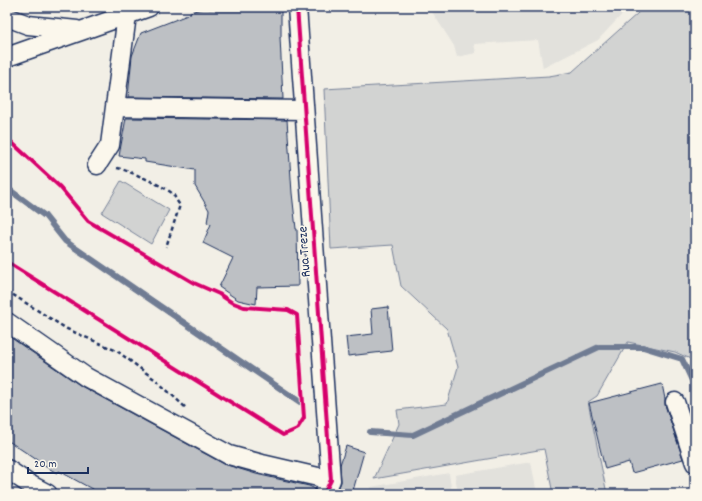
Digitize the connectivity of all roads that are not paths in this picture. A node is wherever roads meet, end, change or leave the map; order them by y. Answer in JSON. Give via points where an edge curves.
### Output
{"nodes":[{"id":1,"x":297,"y":7,"type":"edge"},
{"id":2,"x":141,"y":10,"type":"edge"},
{"id":3,"x":7,"y":17,"type":"edge"},
{"id":4,"x":84,"y":30,"type":"junction"},
{"id":5,"x":7,"y":57,"type":"edge"},
{"id":6,"x":115,"y":107,"type":"junction"},
{"id":7,"x":304,"y":110,"type":"junction"},
{"id":8,"x":97,"y":165,"type":"road end"},
{"id":9,"x":7,"y":322,"type":"edge"},
{"id":10,"x":675,"y":402,"type":"dead end"},
{"id":11,"x":695,"y":463,"type":"edge"},
{"id":12,"x":7,"y":470,"type":"edge"},
{"id":13,"x":328,"y":487,"type":"edge"},
{"id":14,"x":48,"y":494,"type":"edge"}],
"edges":[{"from":1,"to":7,"type":"street","name":"Rua Treze"},
{"from":2,"to":4,"type":"street"},
{"from":2,"to":6,"type":"street"},
{"from":3,"to":4,"type":"street","via":[[28,25]]},
{"from":4,"to":5,"type":"street"},
{"from":6,"to":7,"type":"street"},
{"from":6,"to":8,"type":"street","via":[[110,145]]},
{"from":7,"to":13,"type":"street","name":"Rua Treze"},
{"from":9,"to":13,"type":"street","via":[[86,377],[229,455]]},
{"from":10,"to":11,"type":"street"},
{"from":12,"to":14,"type":"street"}]}
